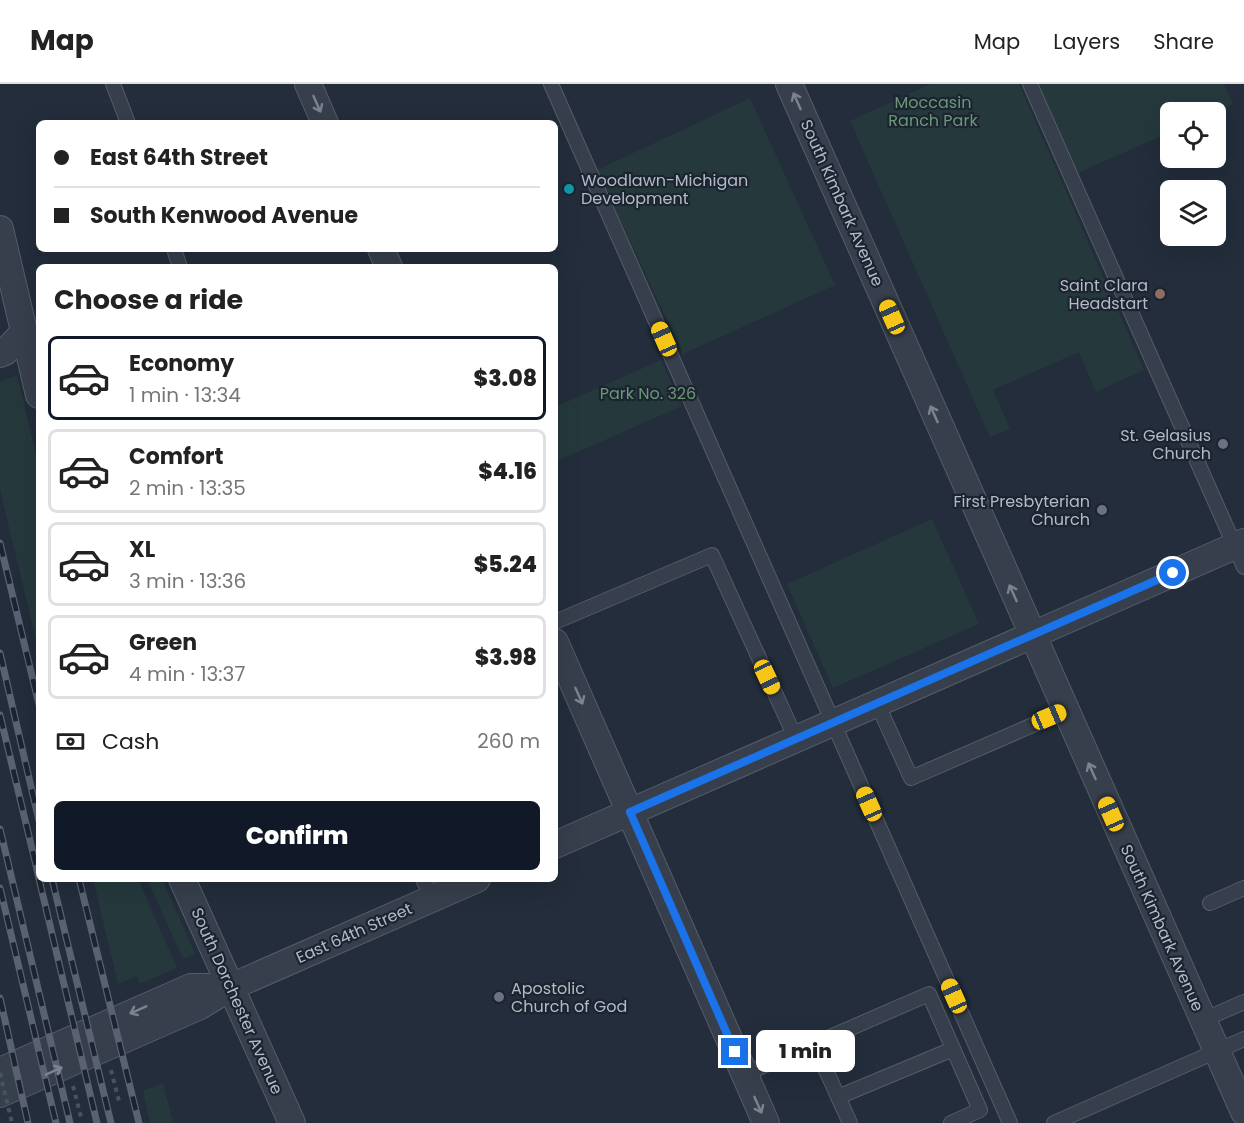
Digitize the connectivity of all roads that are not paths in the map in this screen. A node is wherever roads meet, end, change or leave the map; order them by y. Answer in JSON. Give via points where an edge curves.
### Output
{"nodes":[{"id":1,"x":113,"y":84,"type":"edge"},
{"id":2,"x":308,"y":84,"type":"edge"},
{"id":3,"x":551,"y":84,"type":"edge"},
{"id":4,"x":789,"y":84,"type":"edge"},
{"id":5,"x":1030,"y":84,"type":"edge"},
{"id":6,"x":127,"y":120,"type":"edge"},
{"id":7,"x":325,"y":120,"type":"edge"},
{"id":8,"x":0,"y":229,"type":"edge"},
{"id":9,"x":12,"y":331,"type":"edge"},
{"id":10,"x":0,"y":354,"type":"edge"},
{"id":11,"x":36,"y":389,"type":"edge"},
{"id":12,"x":1241,"y":552,"type":"edge"},
{"id":13,"x":558,"y":621,"type":"edge"},
{"id":14,"x":1031,"y":635,"type":"junction"},
{"id":15,"x":558,"y":649,"type":"edge"},
{"id":16,"x":878,"y":703,"type":"junction"},
{"id":17,"x":1065,"y":711,"type":"junction"},
{"id":18,"x":833,"y":722,"type":"junction"},
{"id":19,"x":796,"y":739,"type":"junction"},
{"id":20,"x":630,"y":812,"type":"junction"},
{"id":21,"x":558,"y":844,"type":"edge"},
{"id":22,"x":183,"y":882,"type":"edge"},
{"id":23,"x":462,"y":882,"type":"edge"},
{"id":24,"x":1244,"y":888,"type":"edge"},
{"id":25,"x":427,"y":889,"type":"edge"},
{"id":26,"x":1210,"y":903,"type":"dead end"},
{"id":27,"x":231,"y":987,"type":"junction"},
{"id":28,"x":1244,"y":1002,"type":"edge"},
{"id":29,"x":1203,"y":1020,"type":"junction"},
{"id":30,"x":1244,"y":1039,"type":"edge"},
{"id":31,"x":814,"y":1044,"type":"junction"},
{"id":32,"x":953,"y":1049,"type":"junction"},
{"id":33,"x":1217,"y":1052,"type":"junction"},
{"id":34,"x":0,"y":1072,"type":"edge"},
{"id":35,"x":745,"y":1074,"type":"junction"},
{"id":36,"x":0,"y":1094,"type":"edge"},
{"id":37,"x":838,"y":1097,"type":"junction"},
{"id":38,"x":1244,"y":1112,"type":"edge"},
{"id":39,"x":292,"y":1123,"type":"edge"},
{"id":40,"x":766,"y":1123,"type":"edge"},
{"id":41,"x":850,"y":1123,"type":"edge"},
{"id":42,"x":951,"y":1123,"type":"edge"},
{"id":43,"x":1010,"y":1123,"type":"edge"},
{"id":44,"x":1054,"y":1123,"type":"edge"}],
"edges":[{"from":1,"to":6,"type":"lane"},
{"from":2,"to":7,"type":"street","one_way":true},
{"from":3,"to":18,"type":"lane"},
{"from":14,"to":4,"type":"street","name":"South Kimbark Avenue","one_way":true},
{"from":5,"to":12,"type":"lane"},
{"from":8,"to":9,"type":"street"},
{"from":9,"to":10,"type":"street","via":[[5,352]]},
{"from":9,"to":11,"type":"street"},
{"from":12,"to":14,"type":"street"},
{"from":13,"to":19,"type":"lane","via":[[712,555]]},
{"from":14,"to":16,"type":"street"},
{"from":14,"to":17,"type":"street","name":"South Kimbark Avenue"},
{"from":15,"to":20,"type":"street","one_way":true},
{"from":16,"to":17,"type":"lane","via":[[911,778]]},
{"from":16,"to":18,"type":"street"},
{"from":29,"to":17,"type":"street","name":"South Kimbark Avenue","one_way":true},
{"from":18,"to":19,"type":"street"},
{"from":18,"to":43,"type":"lane"},
{"from":19,"to":20,"type":"street"},
{"from":20,"to":21,"type":"street"},
{"from":20,"to":35,"type":"street"},
{"from":22,"to":27,"type":"street","name":"South Dorchester Avenue"},
{"from":23,"to":25,"type":"street","name":"East 64th Street"},
{"from":24,"to":26,"type":"lane"},
{"from":25,"to":27,"type":"street","name":"East 64th Street"},
{"from":27,"to":34,"type":"street","name":"East 64th Street","one_way":true,"via":[[191,987]]},
{"from":36,"to":27,"type":"street","name":"East 64th Street","one_way":true,"via":[[200,1006]]},
{"from":27,"to":39,"type":"street","name":"South Dorchester Avenue"},
{"from":28,"to":29,"type":"lane"},
{"from":29,"to":33,"type":"street","name":"South Kimbark Avenue"},
{"from":30,"to":33,"type":"lane"},
{"from":31,"to":32,"type":"lane","via":[[929,994]]},
{"from":31,"to":35,"type":"lane"},
{"from":31,"to":37,"type":"lane"},
{"from":32,"to":37,"type":"lane"},
{"from":32,"to":42,"type":"lane","via":[[980,1110]]},
{"from":33,"to":38,"type":"street","name":"South Kimbark Avenue"},
{"from":33,"to":44,"type":"lane"},
{"from":35,"to":40,"type":"street","one_way":true},
{"from":37,"to":41,"type":"lane"}]}
